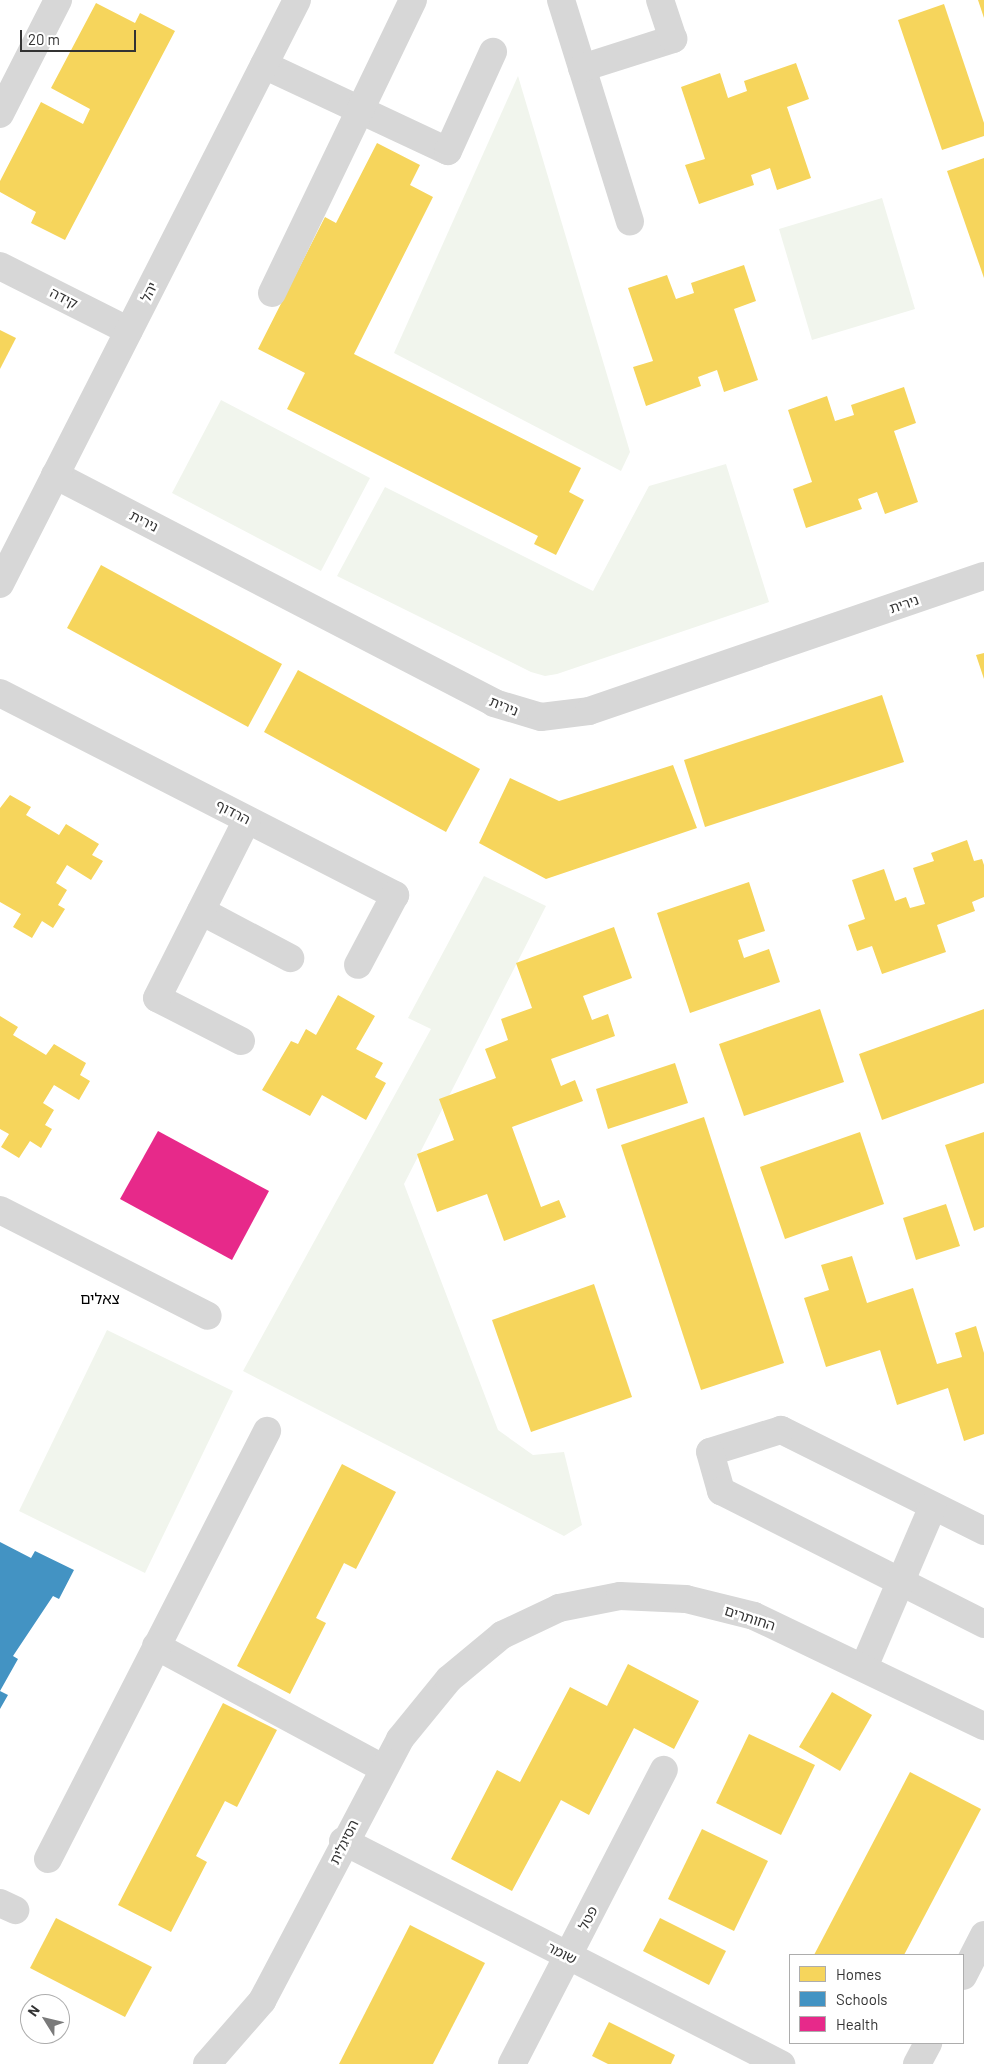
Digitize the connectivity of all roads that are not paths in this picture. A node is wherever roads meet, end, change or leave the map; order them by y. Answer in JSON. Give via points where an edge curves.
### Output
{"nodes":[{"id":1,"x":58,"y":0,"type":"edge"},
{"id":2,"x":297,"y":0,"type":"edge"},
{"id":3,"x":413,"y":0,"type":"edge"},
{"id":4,"x":561,"y":0,"type":"edge"},
{"id":5,"x":660,"y":0,"type":"edge"},
{"id":6,"x":493,"y":52,"type":"dead end"},
{"id":7,"x":264,"y":65,"type":"junction"},
{"id":8,"x":582,"y":68,"type":"junction"},
{"id":9,"x":360,"y":110,"type":"junction"},
{"id":10,"x":0,"y":114,"type":"edge"},
{"id":11,"x":630,"y":221,"type":"dead end"},
{"id":12,"x":0,"y":266,"type":"edge"},
{"id":13,"x":272,"y":293,"type":"dead end"},
{"id":14,"x":129,"y":331,"type":"junction"},
{"id":15,"x":55,"y":476,"type":"junction"},
{"id":16,"x":984,"y":576,"type":"edge"},
{"id":17,"x":0,"y":584,"type":"edge"},
{"id":18,"x":0,"y":693,"type":"edge"},
{"id":19,"x":247,"y":820,"type":"junction"},
{"id":20,"x":201,"y":911,"type":"junction"},
{"id":21,"x":290,"y":958,"type":"dead end"},
{"id":22,"x":358,"y":965,"type":"dead end"},
{"id":23,"x":241,"y":1041,"type":"dead end"},
{"id":24,"x":0,"y":1210,"type":"edge"},
{"id":25,"x":208,"y":1316,"type":"dead end"},
{"id":26,"x":266,"y":1431,"type":"dead end"},
{"id":27,"x":934,"y":1506,"type":"junction"},
{"id":28,"x":984,"y":1531,"type":"edge"},
{"id":29,"x":900,"y":1582,"type":"junction"},
{"id":30,"x":984,"y":1624,"type":"edge"},
{"id":31,"x":502,"y":1635,"type":"joint"},
{"id":32,"x":156,"y":1646,"type":"junction"},
{"id":33,"x":864,"y":1667,"type":"junction"},
{"id":34,"x":984,"y":1726,"type":"edge"},
{"id":35,"x":383,"y":1768,"type":"junction"},
{"id":36,"x":664,"y":1770,"type":"dead end"},
{"id":37,"x":344,"y":1841,"type":"junction"},
{"id":38,"x":48,"y":1859,"type":"dead end"},
{"id":39,"x":984,"y":1935,"type":"edge"},
{"id":40,"x":569,"y":1956,"type":"junction"},
{"id":41,"x":964,"y":1974,"type":"edge"},
{"id":42,"x":927,"y":2044,"type":"edge"},
{"id":43,"x":207,"y":2064,"type":"edge"},
{"id":44,"x":512,"y":2064,"type":"edge"},
{"id":45,"x":781,"y":2064,"type":"edge"},
{"id":46,"x":917,"y":2064,"type":"edge"}],
"edges":[{"from":1,"to":10,"type":"street"},
{"from":2,"to":7,"type":"street","name":"יהל"},
{"from":3,"to":9,"type":"street"},
{"from":4,"to":8,"type":"street"},
{"from":5,"to":8,"type":"street","via":[[673,39]]},
{"from":6,"to":9,"type":"street","via":[[448,151]]},
{"from":7,"to":9,"type":"street"},
{"from":7,"to":14,"type":"street","name":"יהל"},
{"from":8,"to":11,"type":"street"},
{"from":9,"to":13,"type":"street"},
{"from":12,"to":14,"type":"street","name":"קידה"},
{"from":14,"to":15,"type":"street","name":"יהל"},
{"from":15,"to":16,"type":"street","name":"נירית","via":[[494,703],[541,717],[590,712]]},
{"from":15,"to":17,"type":"street","name":"יהל"},
{"from":18,"to":19,"type":"street","name":"הרדוף"},
{"from":19,"to":20,"type":"street"},
{"from":19,"to":22,"type":"street","name":"הרדוף","via":[[395,895]]},
{"from":20,"to":21,"type":"street"},
{"from":20,"to":23,"type":"street","via":[[157,998]]},
{"from":24,"to":25,"type":"street"},
{"from":26,"to":32,"type":"street"},
{"from":27,"to":28,"type":"street"},
{"from":27,"to":29,"type":"street"},
{"from":27,"to":29,"type":"street","via":[[782,1430],[710,1452],[721,1491]]},
{"from":29,"to":30,"type":"street"},
{"from":29,"to":33,"type":"street"},
{"from":31,"to":33,"type":"street","name":"החותרים","via":[[576,1604],[620,1596],[686,1599],[754,1616]]},
{"from":31,"to":35,"type":"street","name":"הסיגלית","via":[[449,1679],[400,1738]]},
{"from":32,"to":35,"type":"street"},
{"from":32,"to":38,"type":"street"},
{"from":33,"to":34,"type":"street","name":"החותרים"},
{"from":35,"to":37,"type":"street","name":"הסיגלית"},
{"from":36,"to":40,"type":"street","name":"פטל"},
{"from":37,"to":40,"type":"street","name":"שומר"},
{"from":37,"to":43,"type":"street","name":"הסיגלית","via":[[262,2001]]},
{"from":39,"to":41,"type":"street"},
{"from":40,"to":44,"type":"street","name":"פטל"},
{"from":40,"to":45,"type":"street","name":"שומר"},
{"from":42,"to":46,"type":"street"}]}
